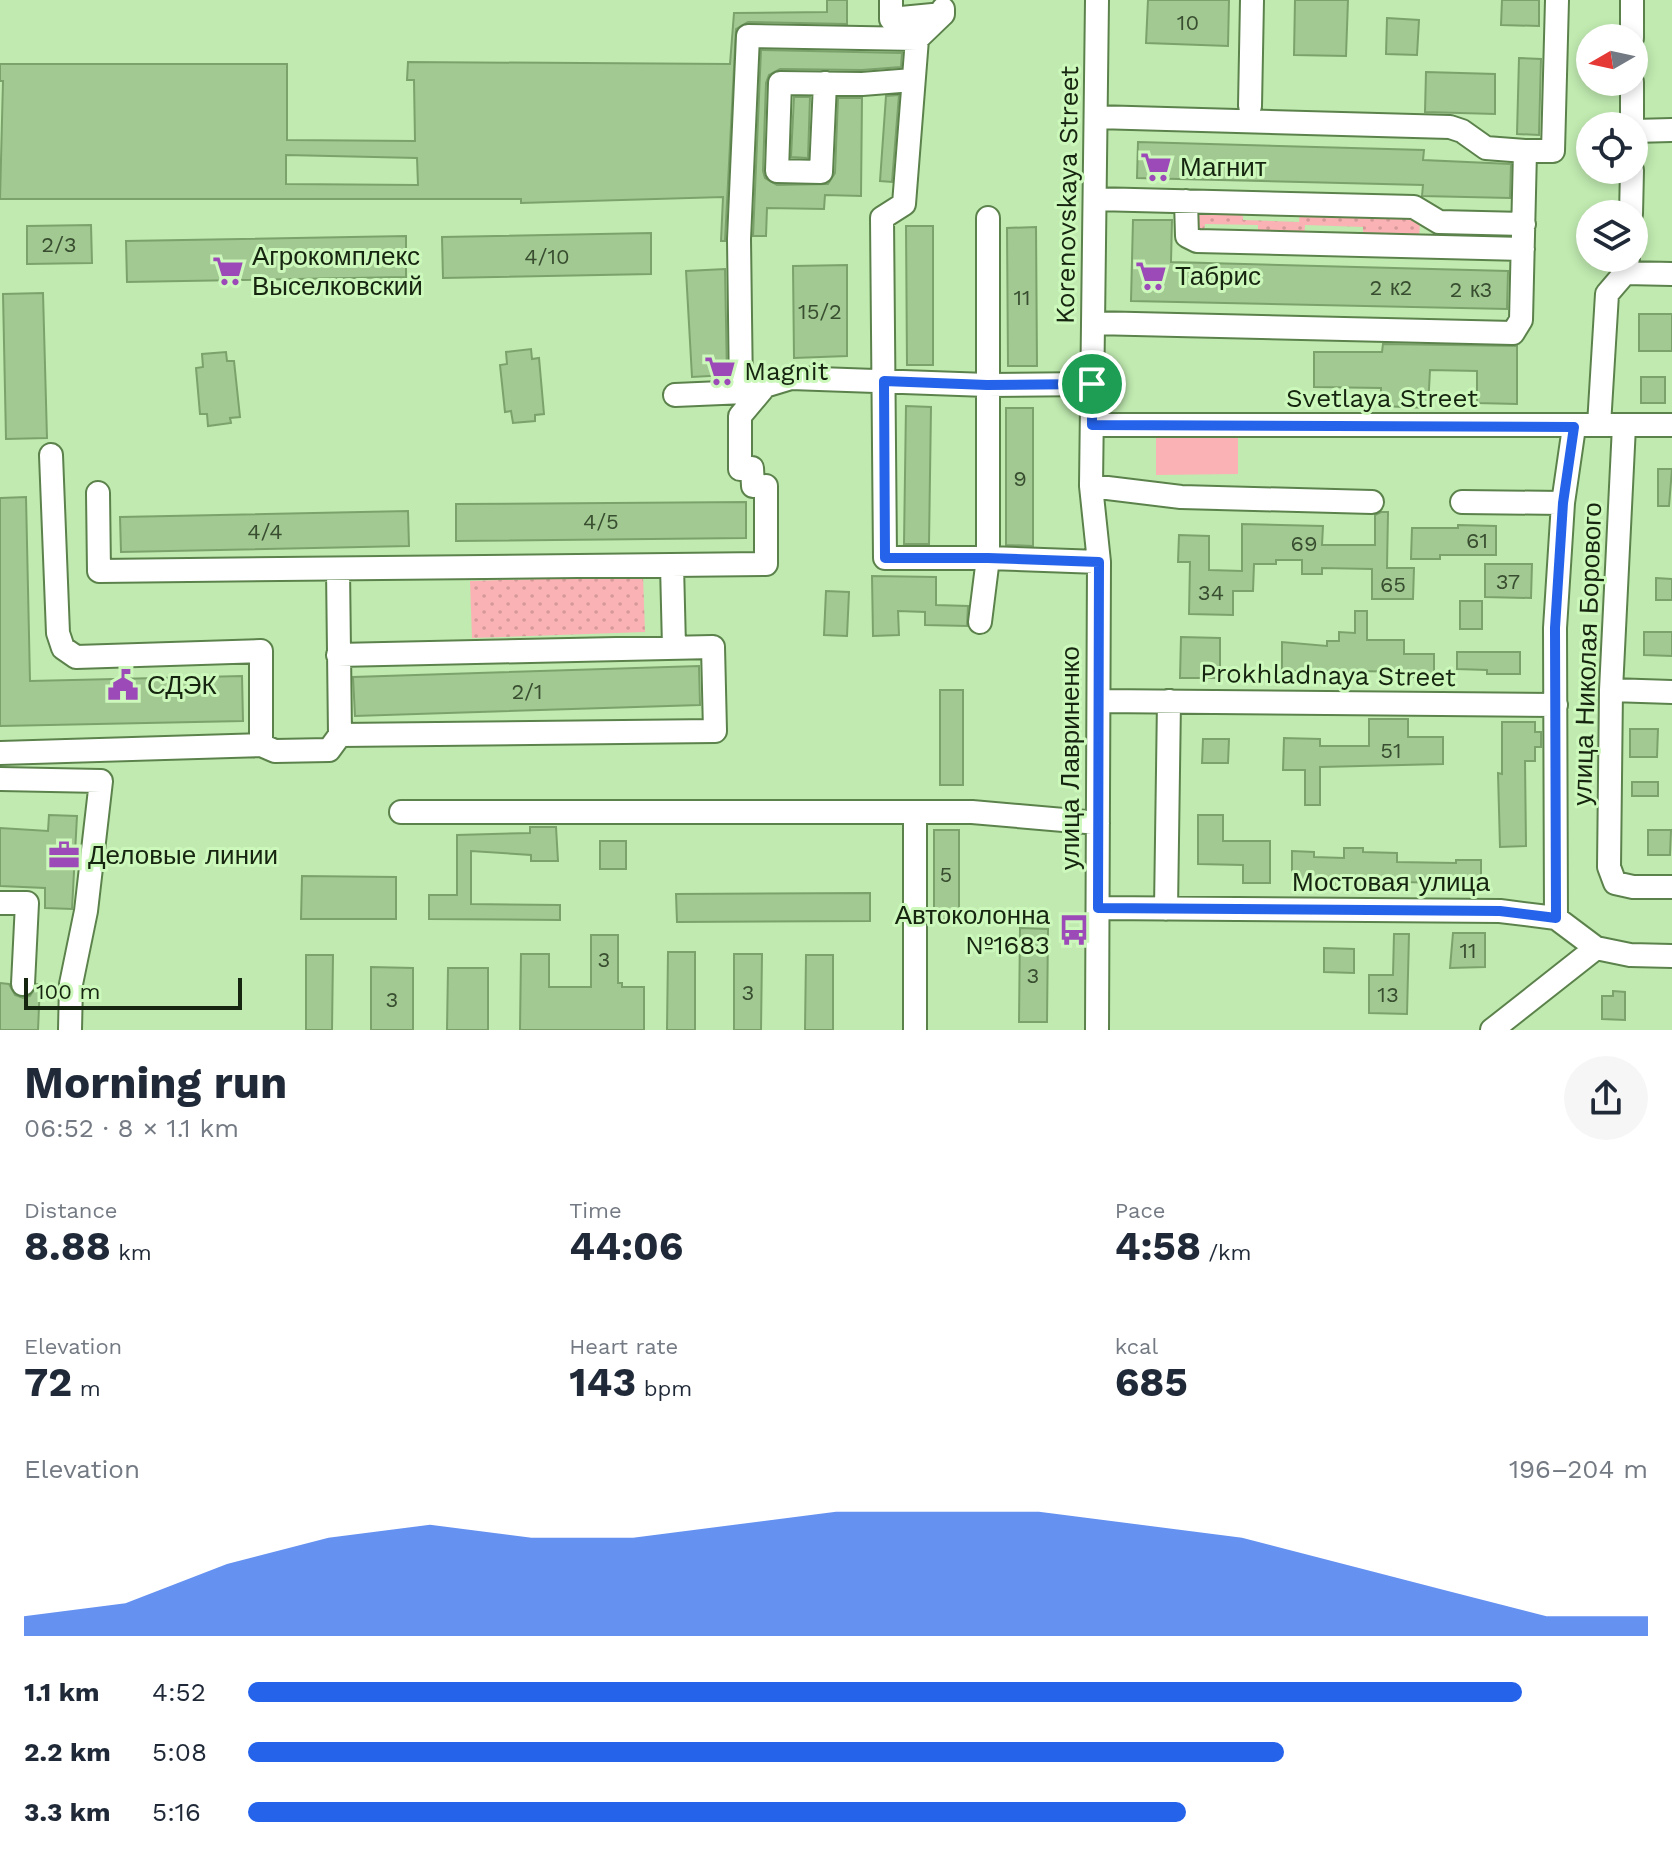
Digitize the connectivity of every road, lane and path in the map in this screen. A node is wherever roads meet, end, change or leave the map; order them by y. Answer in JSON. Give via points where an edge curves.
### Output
{"nodes":[{"id":1,"x":891,"y":0,"type":"edge"},
{"id":2,"x":1097,"y":0,"type":"edge"},
{"id":3,"x":1252,"y":0,"type":"edge"},
{"id":4,"x":1557,"y":0,"type":"edge"},
{"id":5,"x":1632,"y":0,"type":"edge"},
{"id":6,"x":944,"y":7,"type":"edge"},
{"id":7,"x":1632,"y":24,"type":"edge"},
{"id":8,"x":917,"y":39,"type":"junction"},
{"id":9,"x":913,"y":80,"type":"junction"},
{"id":10,"x":825,"y":83,"type":"dead end"},
{"id":11,"x":1250,"y":106,"type":"dead end"},
{"id":12,"x":1096,"y":117,"type":"junction"},
{"id":13,"x":1648,"y":129,"type":"edge"},
{"id":14,"x":1672,"y":130,"type":"edge"},
{"id":15,"x":1525,"y":151,"type":"junction"},
{"id":16,"x":1095,"y":199,"type":"junction"},
{"id":17,"x":1186,"y":201,"type":"junction"},
{"id":18,"x":988,"y":218,"type":"dead end"},
{"id":19,"x":1524,"y":224,"type":"junction"},
{"id":20,"x":1523,"y":249,"type":"junction"},
{"id":21,"x":1648,"y":270,"type":"edge"},
{"id":22,"x":1622,"y":272,"type":"edge"},
{"id":23,"x":1672,"y":274,"type":"edge"},
{"id":24,"x":1093,"y":323,"type":"junction"},
{"id":25,"x":884,"y":381,"type":"junction"},
{"id":26,"x":1092,"y":384,"type":"junction"},
{"id":27,"x":766,"y":385,"type":"junction"},
{"id":28,"x":987,"y":385,"type":"junction"},
{"id":29,"x":741,"y":392,"type":"junction"},
{"id":30,"x":675,"y":395,"type":"dead end"},
{"id":31,"x":1092,"y":425,"type":"junction"},
{"id":32,"x":1599,"y":425,"type":"junction"},
{"id":33,"x":1672,"y":425,"type":"edge"},
{"id":34,"x":1624,"y":426,"type":"junction"},
{"id":35,"x":1574,"y":427,"type":"junction"},
{"id":36,"x":51,"y":455,"type":"dead end"},
{"id":37,"x":1091,"y":486,"type":"junction"},
{"id":38,"x":98,"y":493,"type":"dead end"},
{"id":39,"x":1372,"y":502,"type":"dead end"},
{"id":40,"x":1462,"y":502,"type":"dead end"},
{"id":41,"x":1563,"y":503,"type":"junction"},
{"id":42,"x":988,"y":558,"type":"junction"},
{"id":43,"x":1099,"y":562,"type":"junction"},
{"id":44,"x":672,"y":565,"type":"junction"},
{"id":45,"x":338,"y":569,"type":"junction"},
{"id":46,"x":980,"y":622,"type":"dead end"},
{"id":47,"x":674,"y":647,"type":"junction"},
{"id":48,"x":338,"y":655,"type":"junction"},
{"id":49,"x":1611,"y":690,"type":"junction"},
{"id":50,"x":1672,"y":692,"type":"edge"},
{"id":51,"x":1099,"y":701,"type":"junction"},
{"id":52,"x":1169,"y":701,"type":"junction"},
{"id":53,"x":1556,"y":705,"type":"junction"},
{"id":54,"x":340,"y":735,"type":"junction"},
{"id":55,"x":261,"y":745,"type":"junction"},
{"id":56,"x":0,"y":753,"type":"edge"},
{"id":57,"x":0,"y":779,"type":"edge"},
{"id":58,"x":401,"y":812,"type":"dead end"},
{"id":59,"x":915,"y":812,"type":"junction"},
{"id":60,"x":1098,"y":823,"type":"junction"},
{"id":61,"x":1672,"y":887,"type":"edge"},
{"id":62,"x":0,"y":903,"type":"edge"},
{"id":63,"x":1098,"y":908,"type":"junction"},
{"id":64,"x":1166,"y":909,"type":"junction"},
{"id":65,"x":1556,"y":918,"type":"junction"},
{"id":66,"x":1596,"y":948,"type":"junction"},
{"id":67,"x":1672,"y":956,"type":"edge"},
{"id":68,"x":23,"y":984,"type":"dead end"},
{"id":69,"x":70,"y":1030,"type":"edge"},
{"id":70,"x":915,"y":1030,"type":"edge"},
{"id":71,"x":1097,"y":1030,"type":"edge"},
{"id":72,"x":1492,"y":1030,"type":"edge"}],
"edges":[{"from":1,"to":6,"type":"street","via":[[891,19]]},
{"from":2,"to":12,"type":"street","name":"Korenovskaya Street"},
{"from":3,"to":11,"type":"street"},
{"from":4,"to":15,"type":"street","via":[[1553,151]]},
{"from":5,"to":7,"type":"street"},
{"from":6,"to":8,"type":"street"},
{"from":8,"to":9,"type":"street"},
{"from":8,"to":29,"type":"street","via":[[748,36],[739,239]]},
{"from":9,"to":10,"type":"street"},
{"from":9,"to":25,"type":"street","via":[[904,204],[882,218]]},
{"from":12,"to":15,"type":"street","via":[[1450,127],[1486,148]]},
{"from":12,"to":16,"type":"street","name":"Korenovskaya Street"},
{"from":13,"to":14,"type":"street"},
{"from":15,"to":19,"type":"street"},
{"from":16,"to":17,"type":"street"},
{"from":16,"to":24,"type":"street","name":"Korenovskaya Street"},
{"from":17,"to":19,"type":"street","via":[[1414,207],[1439,222]]},
{"from":17,"to":20,"type":"street","via":[[1187,236],[1197,241]]},
{"from":18,"to":28,"type":"street"},
{"from":19,"to":20,"type":"street"},
{"from":20,"to":24,"type":"street","via":[[1521,320],[1508,334]]},
{"from":21,"to":23,"type":"street"},
{"from":22,"to":32,"type":"street","via":[[1607,294]]},
{"from":24,"to":26,"type":"street","name":"Korenovskaya Street"},
{"from":25,"to":27,"type":"street","via":[[791,378]]},
{"from":25,"to":28,"type":"street"},
{"from":25,"to":42,"type":"street","via":[[885,558]]},
{"from":26,"to":28,"type":"street"},
{"from":26,"to":31,"type":"street","name":"Korenovskaya Street"},
{"from":27,"to":29,"type":"street"},
{"from":27,"to":44,"type":"street","via":[[740,416],[740,469],[752,468],[759,486],[766,564]]},
{"from":28,"to":42,"type":"street"},
{"from":29,"to":30,"type":"street"},
{"from":31,"to":35,"type":"street","name":"Svetlaya Street"},
{"from":31,"to":37,"type":"street","name":"Korenovskaya Street"},
{"from":32,"to":34,"type":"street","name":"Svetlaya Street"},
{"from":32,"to":35,"type":"street","name":"Svetlaya Street"},
{"from":33,"to":34,"type":"street","name":"Svetlaya Street"},
{"from":34,"to":49,"type":"street","name":"улица Николая Борового"},
{"from":35,"to":41,"type":"street","name":"улица Николая Борового"},
{"from":36,"to":55,"type":"street","via":[[58,633],[63,648],[76,657],[261,651]]},
{"from":37,"to":39,"type":"street","via":[[1181,497]]},
{"from":37,"to":43,"type":"street","name":"улица Лавриненко"},
{"from":38,"to":45,"type":"street","via":[[99,571]]},
{"from":40,"to":41,"type":"street"},
{"from":41,"to":53,"type":"street","name":"улица Николая Борового"},
{"from":42,"to":43,"type":"street"},
{"from":42,"to":46,"type":"street"},
{"from":43,"to":51,"type":"street","name":"улица Лавриненко"},
{"from":44,"to":45,"type":"street"},
{"from":44,"to":47,"type":"street"},
{"from":45,"to":48,"type":"street"},
{"from":47,"to":48,"type":"street"},
{"from":47,"to":54,"type":"street","via":[[713,647],[715,731]]},
{"from":48,"to":54,"type":"street"},
{"from":49,"to":50,"type":"street"},
{"from":49,"to":61,"type":"street","name":"улица Николая Борового","via":[[1609,867],[1615,883]]},
{"from":51,"to":52,"type":"street","name":"Prokhladnaya Street"},
{"from":51,"to":60,"type":"street","name":"улица Лавриненко"},
{"from":52,"to":53,"type":"street","name":"Prokhladnaya Street"},
{"from":52,"to":64,"type":"street"},
{"from":53,"to":65,"type":"street","name":"улица Николая Борового"},
{"from":54,"to":55,"type":"street","via":[[329,750],[275,751]]},
{"from":55,"to":56,"type":"street"},
{"from":57,"to":69,"type":"street","via":[[101,781],[86,911],[71,984]]},
{"from":58,"to":59,"type":"street"},
{"from":59,"to":60,"type":"street"},
{"from":59,"to":70,"type":"street"},
{"from":60,"to":63,"type":"street","name":"улица Лавриненко"},
{"from":62,"to":68,"type":"street","via":[[27,903]]},
{"from":63,"to":64,"type":"street","name":"Мостовая улица"},
{"from":63,"to":71,"type":"street","name":"улица Лавриненко"},
{"from":64,"to":65,"type":"street","name":"Мостовая улица","via":[[1500,911]]},
{"from":65,"to":66,"type":"street","name":"Мостовая улица"},
{"from":66,"to":67,"type":"street","name":"Мостовая улица"},
{"from":66,"to":72,"type":"street"}]}
